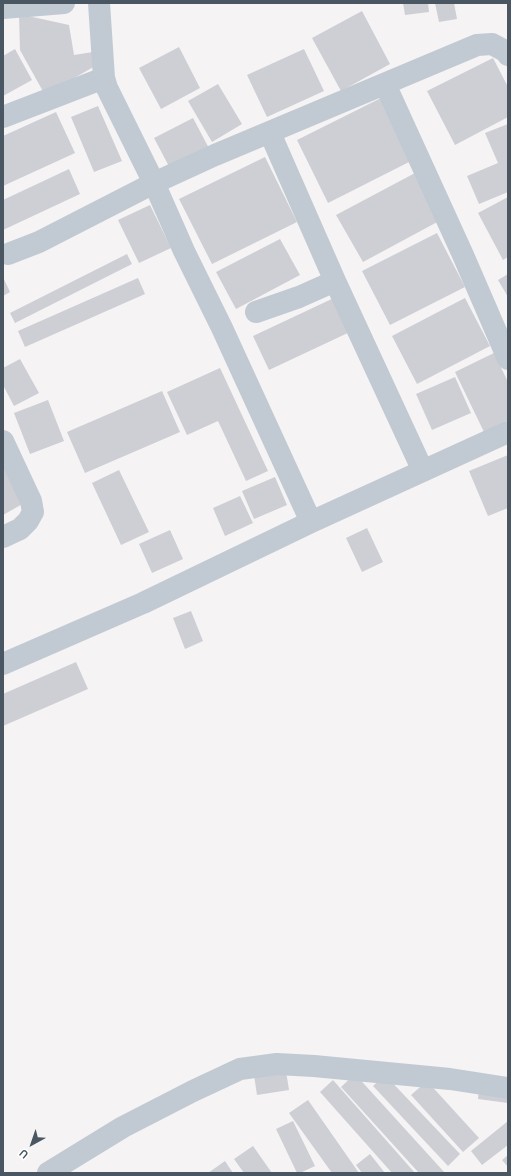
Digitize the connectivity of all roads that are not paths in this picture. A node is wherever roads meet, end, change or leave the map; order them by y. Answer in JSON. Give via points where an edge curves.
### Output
{"nodes":[{"id":1,"x":64,"y":3,"type":"edge"},
{"id":2,"x":99,"y":3,"type":"edge"},
{"id":3,"x":3,"y":8,"type":"edge"},
{"id":4,"x":508,"y":55,"type":"edge"},
{"id":5,"x":104,"y":78,"type":"junction"},
{"id":6,"x":385,"y":84,"type":"junction"},
{"id":7,"x":3,"y":117,"type":"edge"},
{"id":8,"x":270,"y":133,"type":"junction"},
{"id":9,"x":154,"y":183,"type":"junction"},
{"id":10,"x":8,"y":254,"type":"dead end"},
{"id":11,"x":335,"y":281,"type":"junction"},
{"id":12,"x":256,"y":312,"type":"dead end"},
{"id":13,"x":508,"y":359,"type":"edge"},
{"id":14,"x":508,"y":432,"type":"edge"},
{"id":15,"x":3,"y":441,"type":"edge"},
{"id":16,"x":423,"y":471,"type":"junction"},
{"id":17,"x":312,"y":522,"type":"junction"},
{"id":18,"x":3,"y":537,"type":"edge"},
{"id":19,"x":3,"y":664,"type":"edge"},
{"id":20,"x":508,"y":1088,"type":"edge"},
{"id":21,"x":48,"y":1173,"type":"edge"}],
"edges":[{"from":1,"to":3,"type":"street"},
{"from":2,"to":5,"type":"street"},
{"from":4,"to":6,"type":"street","via":[[492,44],[478,45]]},
{"from":5,"to":7,"type":"street"},
{"from":5,"to":9,"type":"street","via":[[111,98]]},
{"from":6,"to":8,"type":"street"},
{"from":6,"to":13,"type":"street"},
{"from":8,"to":9,"type":"street"},
{"from":8,"to":11,"type":"street"},
{"from":9,"to":10,"type":"street","via":[[39,242]]},
{"from":9,"to":17,"type":"street"},
{"from":11,"to":12,"type":"street"},
{"from":11,"to":16,"type":"street"},
{"from":14,"to":16,"type":"street"},
{"from":15,"to":18,"type":"street","via":[[31,501],[33,512],[20,529]]},
{"from":16,"to":17,"type":"street"},
{"from":17,"to":19,"type":"street","via":[[143,603]]},
{"from":20,"to":21,"type":"street","via":[[450,1079],[314,1066],[277,1064],[240,1069],[124,1127]]}]}
